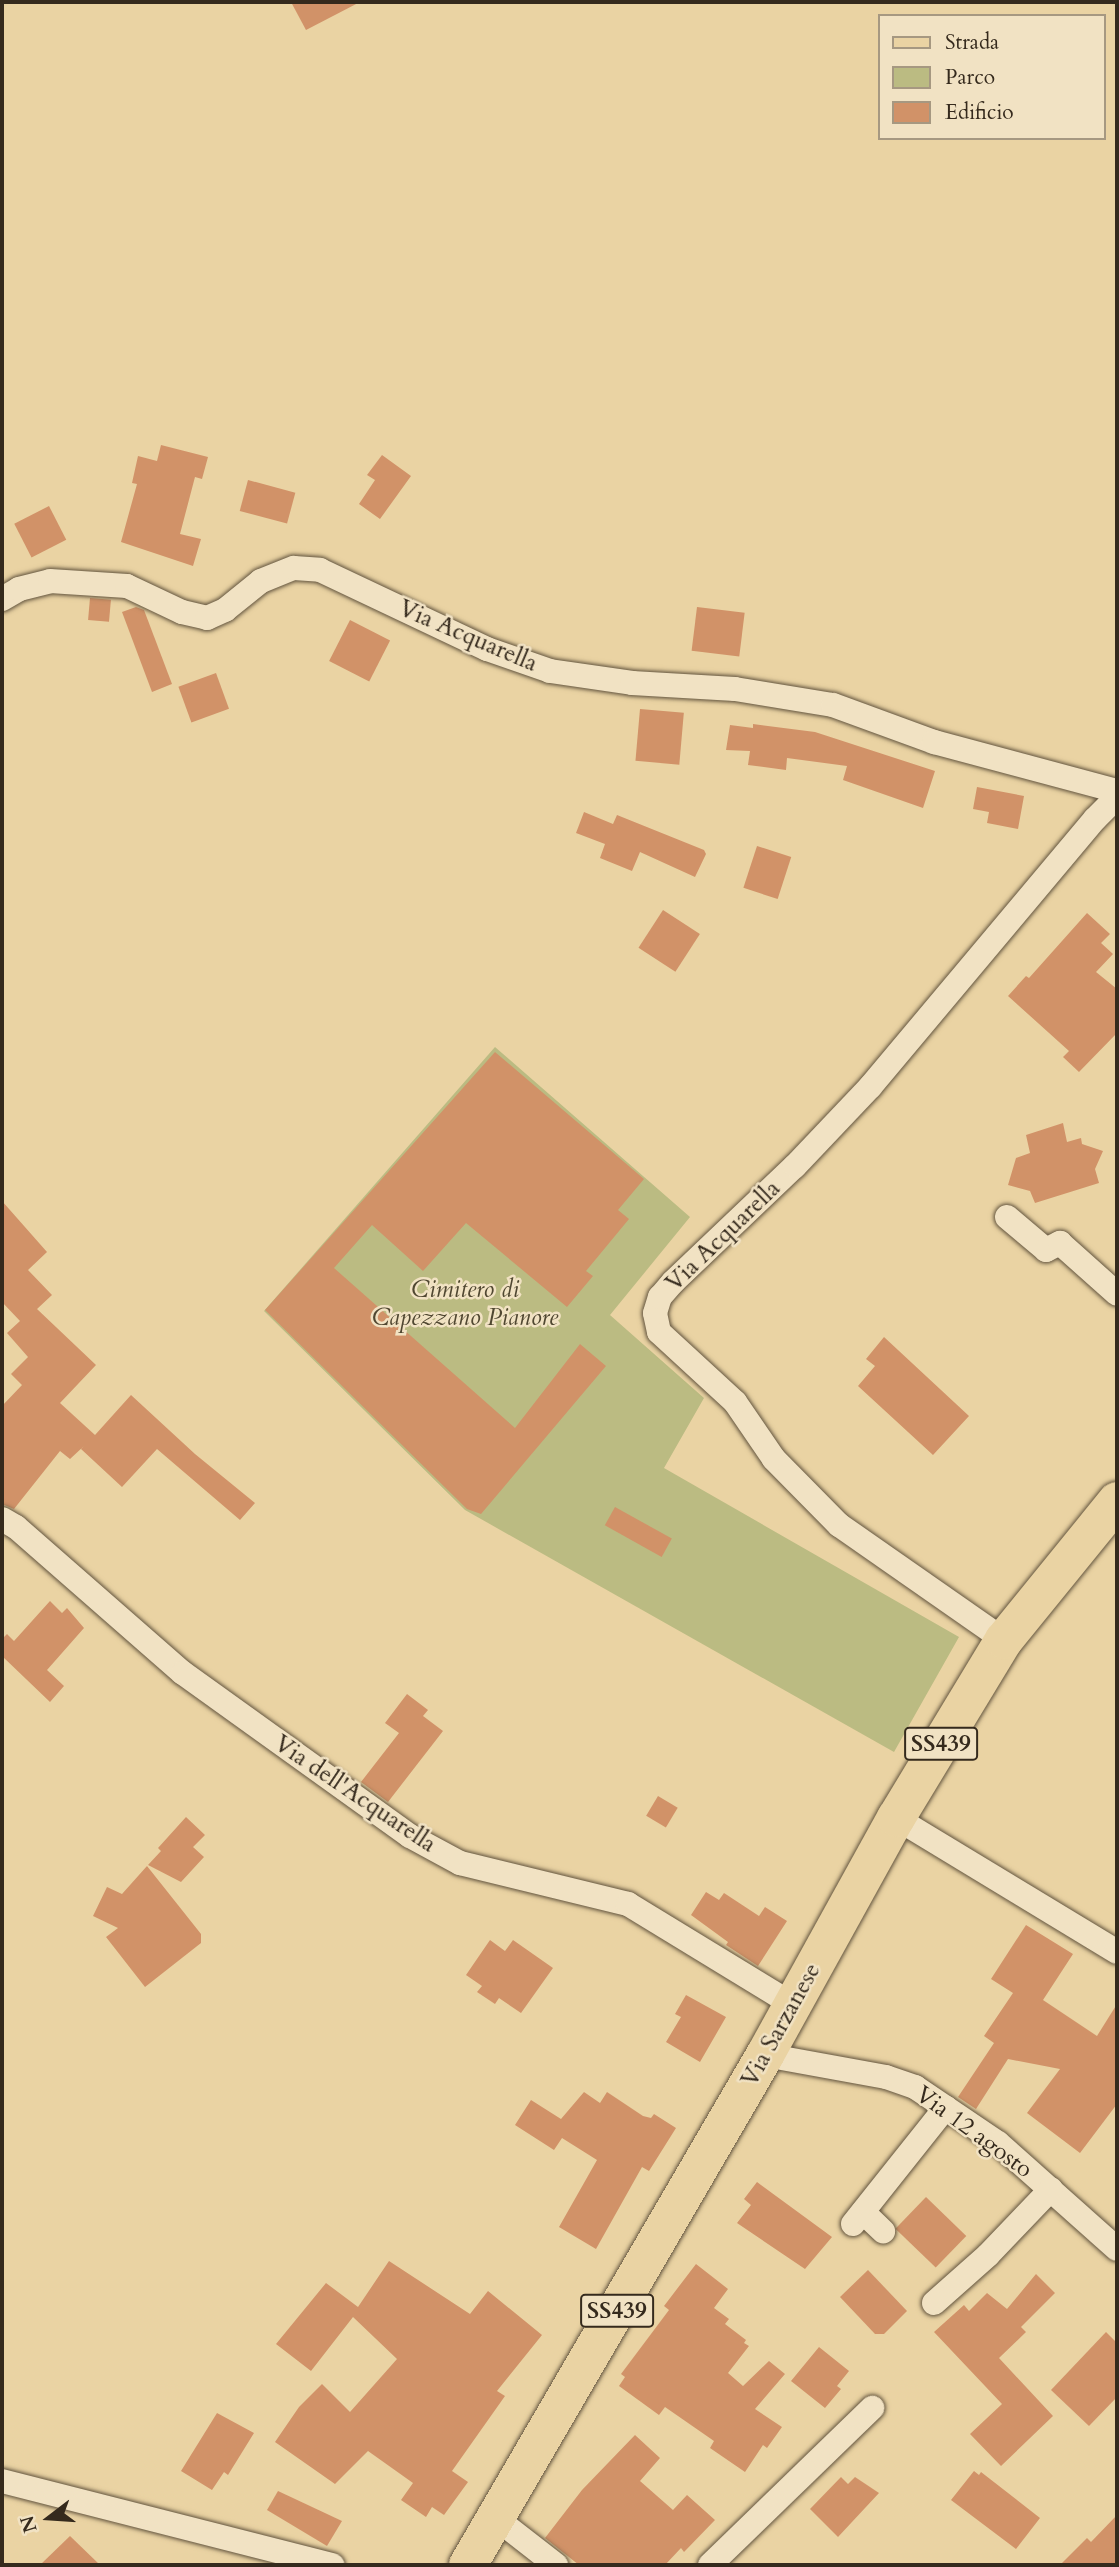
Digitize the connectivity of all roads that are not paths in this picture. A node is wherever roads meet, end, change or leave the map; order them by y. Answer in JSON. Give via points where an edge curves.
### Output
{"nodes":[{"id":1,"x":2,"y":599,"type":"edge"},
{"id":2,"x":1117,"y":791,"type":"edge"},
{"id":3,"x":1117,"y":797,"type":"edge"},
{"id":4,"x":1007,"y":1217,"type":"dead end"},
{"id":5,"x":1117,"y":1294,"type":"edge"},
{"id":6,"x":1117,"y":1501,"type":"edge"},
{"id":7,"x":2,"y":1519,"type":"edge"},
{"id":8,"x":1004,"y":1640,"type":"junction"},
{"id":9,"x":897,"y":1818,"type":"junction"},
{"id":10,"x":1117,"y":1952,"type":"edge"},
{"id":11,"x":792,"y":2004,"type":"junction"},
{"id":12,"x":765,"y":2055,"type":"junction"},
{"id":13,"x":946,"y":2107,"type":"junction"},
{"id":14,"x":1051,"y":2189,"type":"junction"},
{"id":15,"x":883,"y":2231,"type":"dead end"},
{"id":16,"x":1117,"y":2249,"type":"edge"},
{"id":17,"x":934,"y":2303,"type":"dead end"},
{"id":18,"x":872,"y":2408,"type":"dead end"},
{"id":19,"x":2,"y":2481,"type":"edge"},
{"id":20,"x":497,"y":2518,"type":"junction"},
{"id":21,"x":332,"y":2565,"type":"edge"},
{"id":22,"x":468,"y":2565,"type":"edge"},
{"id":23,"x":556,"y":2565,"type":"edge"},
{"id":24,"x":710,"y":2565,"type":"edge"}],
"edges":[{"from":1,"to":2,"type":"street","name":"Via Acquarella","via":[[50,581],[127,586],[182,612],[207,618],[225,610],[261,581],[294,569],[320,570],[488,649],[551,671],[632,683],[735,689],[833,705],[934,742]]},
{"from":3,"to":8,"type":"street","name":"Via Acquarella","via":[[870,1087],[795,1167],[673,1282],[654,1313],[659,1332],[735,1402],[774,1459],[839,1525]]},
{"from":4,"to":5,"type":"street","via":[[1046,1250],[1060,1243]]},
{"from":6,"to":8,"type":"main road","name":"Via Sarzanese","number":"SS439"},
{"from":7,"to":11,"type":"street","name":"Via dell'Acquarella","via":[[183,1673],[410,1836],[460,1863],[628,1904]]},
{"from":8,"to":9,"type":"main road","name":"Via Sarzanese","number":"SS439"},
{"from":9,"to":10,"type":"street"},
{"from":9,"to":11,"type":"main road","name":"Via Sarzanese","number":"SS439"},
{"from":11,"to":12,"type":"main road","name":"Via Sarzanese","number":"SS439"},
{"from":12,"to":13,"type":"street","name":"Via 12 agosto","via":[[886,2077],[915,2087]]},
{"from":12,"to":20,"type":"main road","name":"Via Sarzanese","number":"SS439"},
{"from":13,"to":14,"type":"street","name":"Via 12 agosto","via":[[998,2143]]},
{"from":13,"to":15,"type":"street","via":[[858,2218]]},
{"from":14,"to":16,"type":"street","name":"Via 12 agosto"},
{"from":14,"to":17,"type":"street"},
{"from":18,"to":24,"type":"street"},
{"from":19,"to":21,"type":"street"},
{"from":20,"to":22,"type":"main road","name":"Via Sarzanese","number":"SS439"},
{"from":20,"to":23,"type":"street"}]}
